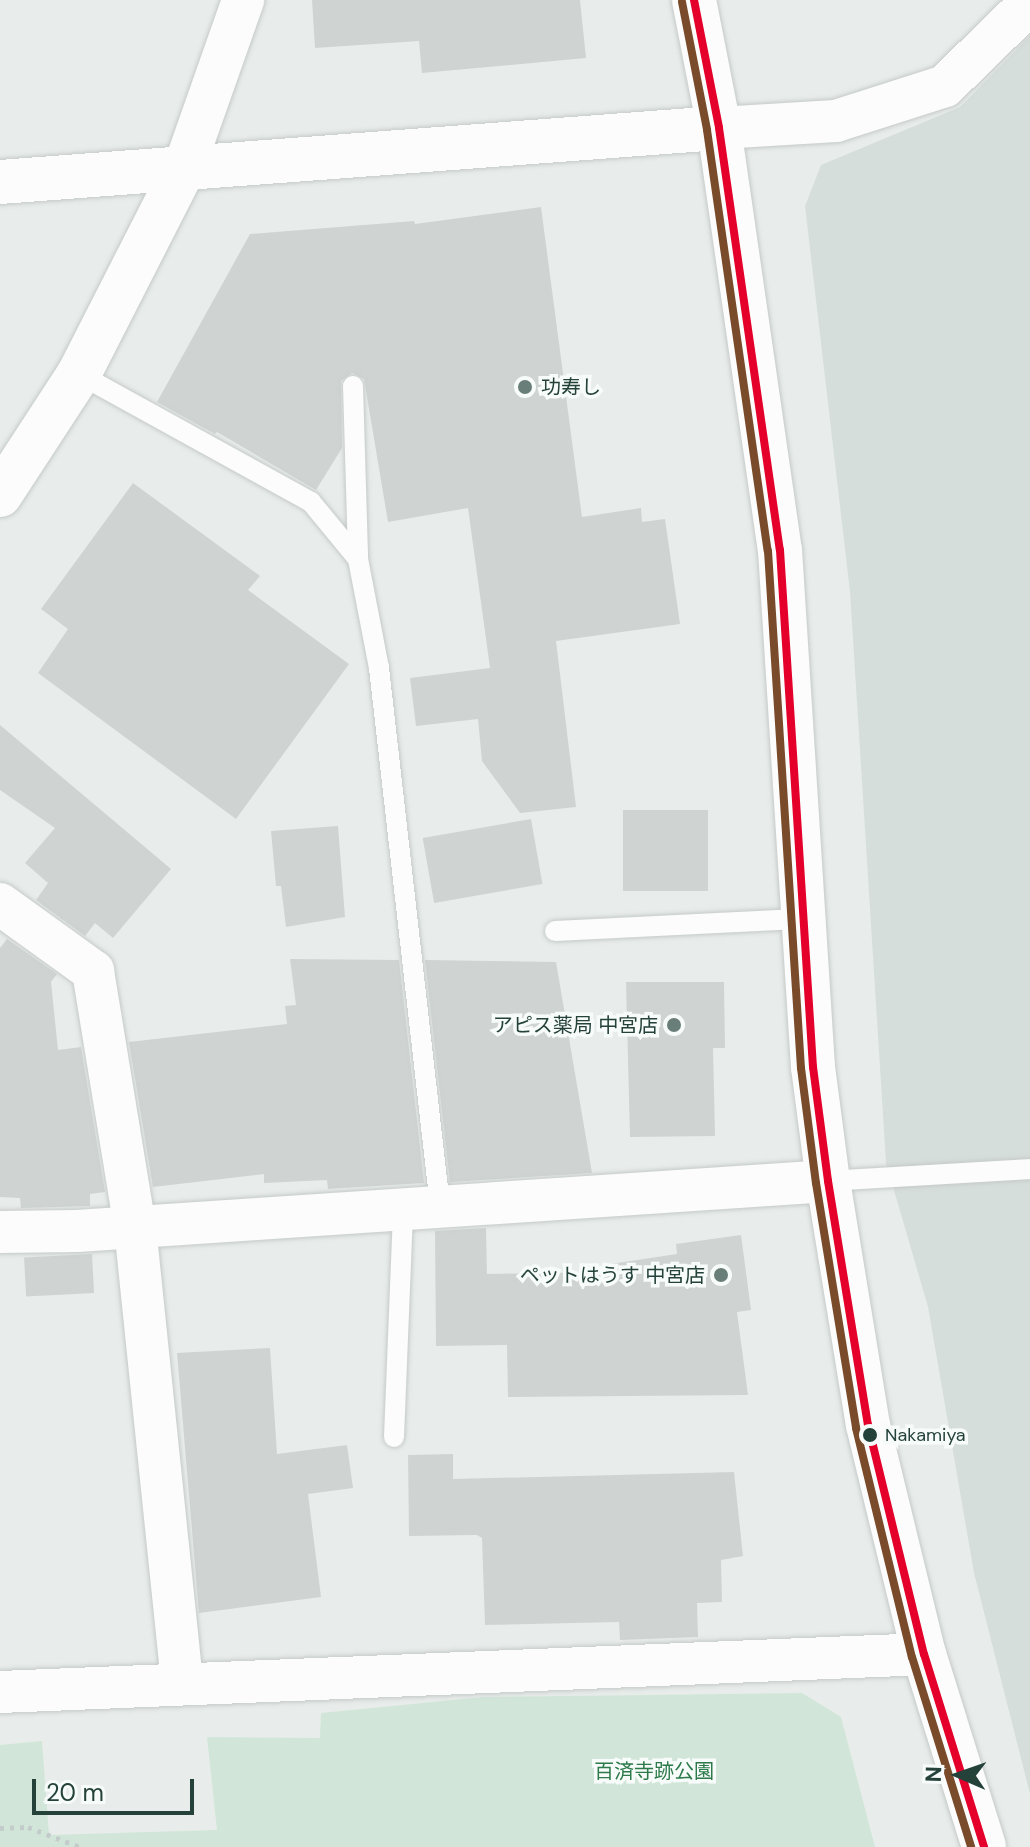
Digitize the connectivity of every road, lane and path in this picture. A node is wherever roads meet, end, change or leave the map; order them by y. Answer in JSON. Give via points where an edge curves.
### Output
{"nodes":[{"id":1,"x":243,"y":0,"type":"edge"},
{"id":2,"x":694,"y":0,"type":"edge"},
{"id":3,"x":1030,"y":3,"type":"edge"},
{"id":4,"x":719,"y":128,"type":"junction"},
{"id":5,"x":184,"y":168,"type":"junction"},
{"id":6,"x":0,"y":182,"type":"edge"},
{"id":7,"x":79,"y":374,"type":"junction"},
{"id":8,"x":353,"y":386,"type":"dead end"},
{"id":9,"x":0,"y":495,"type":"edge"},
{"id":10,"x":358,"y":559,"type":"junction"},
{"id":11,"x":0,"y":904,"type":"edge"},
{"id":12,"x":804,"y":919,"type":"junction"},
{"id":13,"x":555,"y":931,"type":"dead end"},
{"id":14,"x":1030,"y":1169,"type":"edge"},
{"id":15,"x":828,"y":1181,"type":"junction"},
{"id":16,"x":422,"y":1207,"type":"junction"},
{"id":17,"x":135,"y":1227,"type":"junction"},
{"id":18,"x":0,"y":1232,"type":"edge"},
{"id":19,"x":394,"y":1437,"type":"dead end"},
{"id":20,"x":924,"y":1654,"type":"junction"},
{"id":21,"x":182,"y":1683,"type":"junction"},
{"id":22,"x":0,"y":1692,"type":"edge"},
{"id":23,"x":0,"y":1828,"type":"edge"},
{"id":24,"x":80,"y":1847,"type":"edge"},
{"id":25,"x":984,"y":1847,"type":"edge"}],
"edges":[{"from":1,"to":5,"type":"street"},
{"from":2,"to":4,"type":"main road"},
{"from":3,"to":4,"type":"street","via":[[945,86],[836,121]]},
{"from":4,"to":5,"type":"main road"},
{"from":4,"to":12,"type":"main road","via":[[780,550]]},
{"from":5,"to":6,"type":"main road"},
{"from":5,"to":7,"type":"main road"},
{"from":7,"to":9,"type":"main road"},
{"from":7,"to":10,"type":"lane","via":[[311,502]]},
{"from":8,"to":10,"type":"lane"},
{"from":10,"to":16,"type":"lane","via":[[379,668]]},
{"from":11,"to":17,"type":"street","via":[[93,971]]},
{"from":12,"to":13,"type":"lane"},
{"from":12,"to":15,"type":"main road","via":[[813,1067]]},
{"from":14,"to":15,"type":"lane"},
{"from":15,"to":16,"type":"street"},
{"from":15,"to":20,"type":"main road","via":[[868,1425]]},
{"from":16,"to":17,"type":"street"},
{"from":16,"to":19,"type":"lane"},
{"from":17,"to":18,"type":"street"},
{"from":17,"to":21,"type":"street"},
{"from":20,"to":21,"type":"street"},
{"from":20,"to":25,"type":"main road"},
{"from":21,"to":22,"type":"street"},
{"from":23,"to":24,"type":"path","via":[[28,1827]]}]}
